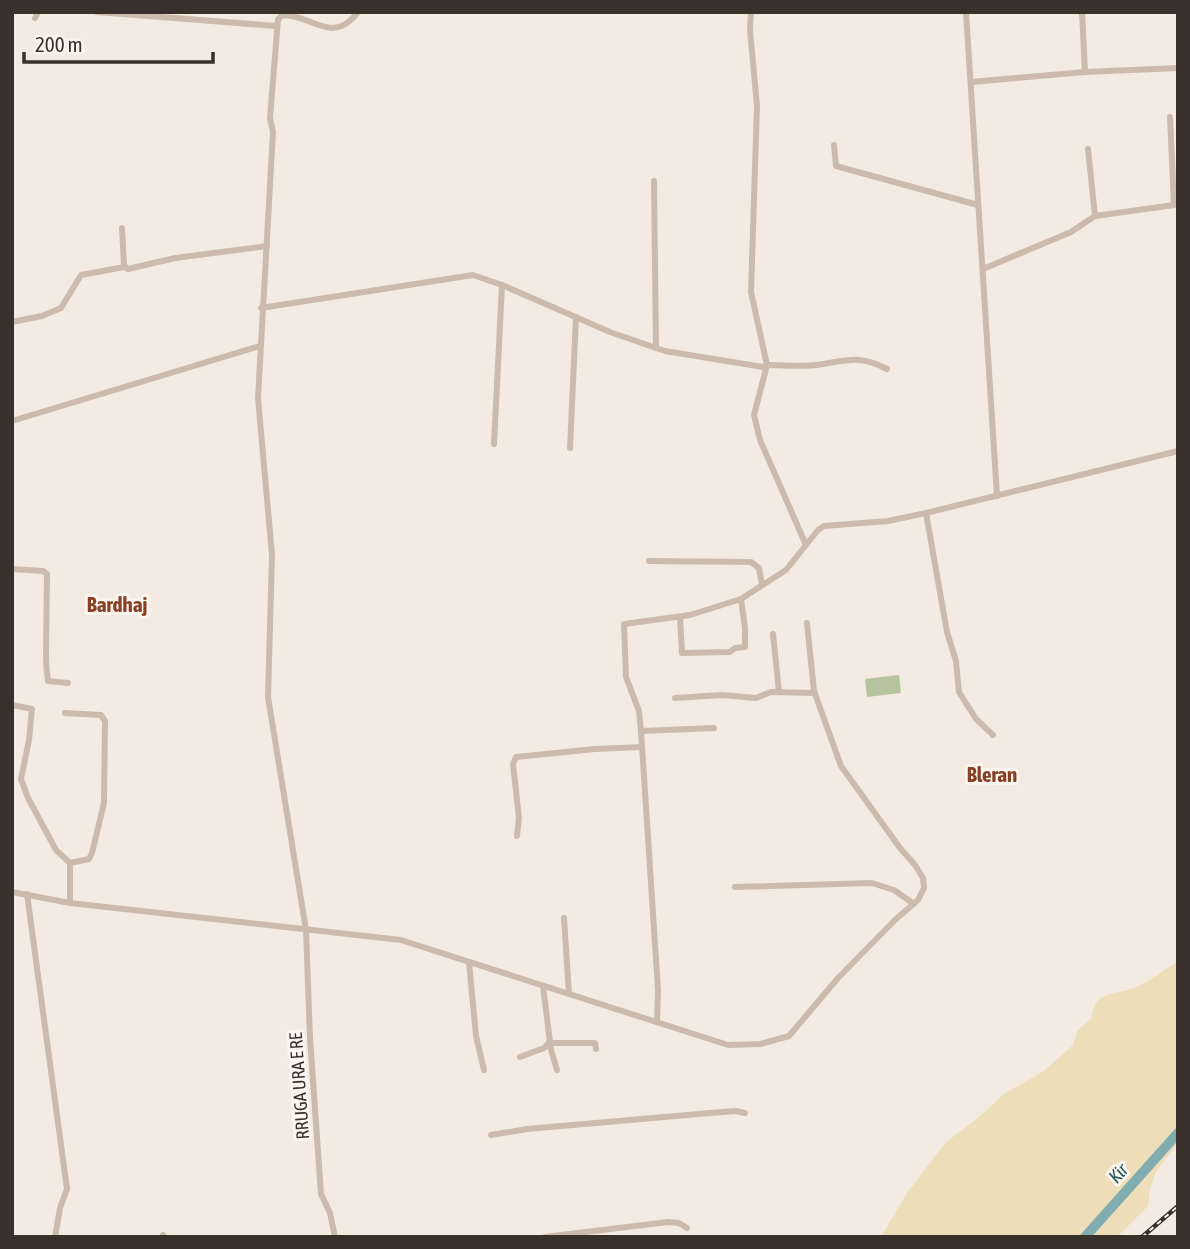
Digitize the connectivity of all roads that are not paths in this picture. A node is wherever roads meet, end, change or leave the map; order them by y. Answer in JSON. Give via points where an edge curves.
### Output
{"nodes":[{"id":1,"x":97,"y":12,"type":"edge"},
{"id":2,"x":358,"y":12,"type":"edge"},
{"id":3,"x":751,"y":12,"type":"edge"},
{"id":4,"x":966,"y":12,"type":"edge"},
{"id":5,"x":1082,"y":12,"type":"edge"},
{"id":6,"x":279,"y":14,"type":"edge"},
{"id":7,"x":277,"y":26,"type":"junction"},
{"id":8,"x":1178,"y":68,"type":"edge"},
{"id":9,"x":1085,"y":72,"type":"junction"},
{"id":10,"x":971,"y":82,"type":"junction"},
{"id":11,"x":1170,"y":117,"type":"dead end"},
{"id":12,"x":834,"y":145,"type":"dead end"},
{"id":13,"x":1088,"y":149,"type":"dead end"},
{"id":14,"x":654,"y":181,"type":"dead end"},
{"id":15,"x":978,"y":205,"type":"junction"},
{"id":16,"x":1095,"y":216,"type":"junction"},
{"id":17,"x":122,"y":228,"type":"dead end"},
{"id":18,"x":267,"y":246,"type":"junction"},
{"id":19,"x":124,"y":267,"type":"junction"},
{"id":20,"x":982,"y":269,"type":"junction"},
{"id":21,"x":502,"y":285,"type":"junction"},
{"id":22,"x":261,"y":308,"type":"junction"},
{"id":23,"x":576,"y":317,"type":"junction"},
{"id":24,"x":12,"y":323,"type":"edge"},
{"id":25,"x":260,"y":346,"type":"junction"},
{"id":26,"x":656,"y":348,"type":"junction"},
{"id":27,"x":767,"y":365,"type":"junction"},
{"id":28,"x":887,"y":369,"type":"dead end"},
{"id":29,"x":12,"y":421,"type":"edge"},
{"id":30,"x":494,"y":444,"type":"dead end"},
{"id":31,"x":570,"y":448,"type":"dead end"},
{"id":32,"x":1178,"y":451,"type":"edge"},
{"id":33,"x":997,"y":496,"type":"junction"},
{"id":34,"x":926,"y":513,"type":"junction"},
{"id":35,"x":806,"y":545,"type":"junction"},
{"id":36,"x":649,"y":561,"type":"dead end"},
{"id":37,"x":12,"y":569,"type":"edge"},
{"id":38,"x":762,"y":585,"type":"junction"},
{"id":39,"x":741,"y":599,"type":"junction"},
{"id":40,"x":680,"y":617,"type":"junction"},
{"id":41,"x":807,"y":623,"type":"dead end"},
{"id":42,"x":774,"y":634,"type":"dead end"},
{"id":43,"x":68,"y":683,"type":"dead end"},
{"id":44,"x":779,"y":691,"type":"junction"},
{"id":45,"x":815,"y":693,"type":"junction"},
{"id":46,"x":676,"y":698,"type":"dead end"},
{"id":47,"x":12,"y":705,"type":"edge"},
{"id":48,"x":65,"y":713,"type":"dead end"},
{"id":49,"x":714,"y":728,"type":"dead end"},
{"id":50,"x":641,"y":731,"type":"junction"},
{"id":51,"x":993,"y":735,"type":"dead end"},
{"id":52,"x":642,"y":747,"type":"junction"},
{"id":53,"x":517,"y":836,"type":"dead end"},
{"id":54,"x":70,"y":863,"type":"junction"},
{"id":55,"x":735,"y":887,"type":"dead end"},
{"id":56,"x":12,"y":892,"type":"edge"},
{"id":57,"x":27,"y":894,"type":"junction"},
{"id":58,"x":70,"y":903,"type":"junction"},
{"id":59,"x":914,"y":904,"type":"junction"},
{"id":60,"x":564,"y":918,"type":"dead end"},
{"id":61,"x":306,"y":930,"type":"junction"},
{"id":62,"x":469,"y":962,"type":"junction"},
{"id":63,"x":543,"y":986,"type":"junction"},
{"id":64,"x":569,"y":994,"type":"junction"},
{"id":65,"x":657,"y":1022,"type":"junction"},
{"id":66,"x":549,"y":1044,"type":"junction"},
{"id":67,"x":596,"y":1049,"type":"dead end"},
{"id":68,"x":520,"y":1057,"type":"dead end"},
{"id":69,"x":484,"y":1069,"type":"dead end"},
{"id":70,"x":557,"y":1070,"type":"dead end"},
{"id":71,"x":745,"y":1113,"type":"dead end"},
{"id":72,"x":491,"y":1135,"type":"dead end"},
{"id":73,"x":687,"y":1228,"type":"dead end"},
{"id":74,"x":55,"y":1237,"type":"edge"},
{"id":75,"x":335,"y":1237,"type":"edge"},
{"id":76,"x":545,"y":1237,"type":"edge"}],
"edges":[{"from":1,"to":7,"type":"street"},
{"from":2,"to":6,"type":"street","via":[[335,29]]},
{"from":3,"to":27,"type":"street","via":[[757,106],[751,292]]},
{"from":4,"to":10,"type":"street"},
{"from":5,"to":9,"type":"street"},
{"from":6,"to":7,"type":"street","name":"RRUGA URA E RE"},
{"from":7,"to":18,"type":"street","name":"RRUGA URA E RE"},
{"from":8,"to":9,"type":"street"},
{"from":9,"to":10,"type":"street"},
{"from":10,"to":15,"type":"street"},
{"from":11,"to":16,"type":"street","via":[[1174,205]]},
{"from":12,"to":15,"type":"street","via":[[836,166]]},
{"from":13,"to":16,"type":"street"},
{"from":14,"to":26,"type":"street"},
{"from":15,"to":20,"type":"street"},
{"from":16,"to":20,"type":"street","via":[[1070,232]]},
{"from":17,"to":19,"type":"street"},
{"from":18,"to":19,"type":"street"},
{"from":18,"to":22,"type":"street","name":"RRUGA URA E RE"},
{"from":19,"to":24,"type":"street","via":[[81,275],[61,308]]},
{"from":20,"to":33,"type":"street"},
{"from":21,"to":22,"type":"street","via":[[461,275]]},
{"from":21,"to":23,"type":"street"},
{"from":21,"to":30,"type":"street"},
{"from":22,"to":25,"type":"street","name":"RRUGA URA E RE"},
{"from":23,"to":26,"type":"street"},
{"from":23,"to":31,"type":"street"},
{"from":25,"to":29,"type":"street"},
{"from":25,"to":61,"type":"street","name":"RRUGA URA E RE","via":[[258,398],[272,555],[268,697]]},
{"from":26,"to":27,"type":"street","via":[[740,365]]},
{"from":27,"to":28,"type":"street","via":[[864,359]]},
{"from":27,"to":35,"type":"street","via":[[755,428]]},
{"from":32,"to":33,"type":"street"},
{"from":33,"to":34,"type":"street"},
{"from":34,"to":35,"type":"street","via":[[888,521],[831,524],[818,530]]},
{"from":34,"to":51,"type":"street","via":[[959,692]]},
{"from":35,"to":38,"type":"street","via":[[786,570]]},
{"from":36,"to":38,"type":"street","via":[[751,562],[759,568]]},
{"from":37,"to":43,"type":"street","via":[[47,574],[47,678]]},
{"from":38,"to":39,"type":"street"},
{"from":39,"to":40,"type":"street"},
{"from":39,"to":40,"type":"street","via":[[745,646],[727,653],[682,653]]},
{"from":40,"to":50,"type":"street","via":[[624,626],[626,677]]},
{"from":41,"to":45,"type":"street"},
{"from":42,"to":44,"type":"street"},
{"from":44,"to":45,"type":"street"},
{"from":44,"to":46,"type":"street","via":[[745,698]]},
{"from":45,"to":59,"type":"street","via":[[841,766],[923,878],[924,888]]},
{"from":47,"to":54,"type":"street","via":[[32,709],[21,779],[56,850]]},
{"from":48,"to":54,"type":"street","via":[[101,715],[105,721],[104,803],[92,853],[89,859]]},
{"from":49,"to":50,"type":"street"},
{"from":50,"to":52,"type":"street"},
{"from":52,"to":53,"type":"street","via":[[516,757]]},
{"from":52,"to":65,"type":"street"},
{"from":54,"to":58,"type":"street"},
{"from":55,"to":59,"type":"street","via":[[872,883],[894,890]]},
{"from":56,"to":57,"type":"street"},
{"from":57,"to":58,"type":"street"},
{"from":57,"to":74,"type":"street","via":[[67,1189]]},
{"from":58,"to":61,"type":"street"},
{"from":59,"to":65,"type":"street","via":[[838,978],[789,1036],[761,1044],[728,1045]]},
{"from":60,"to":64,"type":"street"},
{"from":61,"to":62,"type":"street","via":[[401,940]]},
{"from":61,"to":75,"type":"street","name":"RRUGA URA E RE","via":[[321,1194]]},
{"from":62,"to":63,"type":"street"},
{"from":62,"to":69,"type":"street","via":[[474,1023]]},
{"from":63,"to":64,"type":"street"},
{"from":63,"to":66,"type":"street"},
{"from":64,"to":65,"type":"street"},
{"from":66,"to":67,"type":"street","via":[[595,1043]]},
{"from":66,"to":68,"type":"street"},
{"from":66,"to":70,"type":"street"},
{"from":71,"to":72,"type":"street"},
{"from":73,"to":76,"type":"street","via":[[668,1222]]}]}
